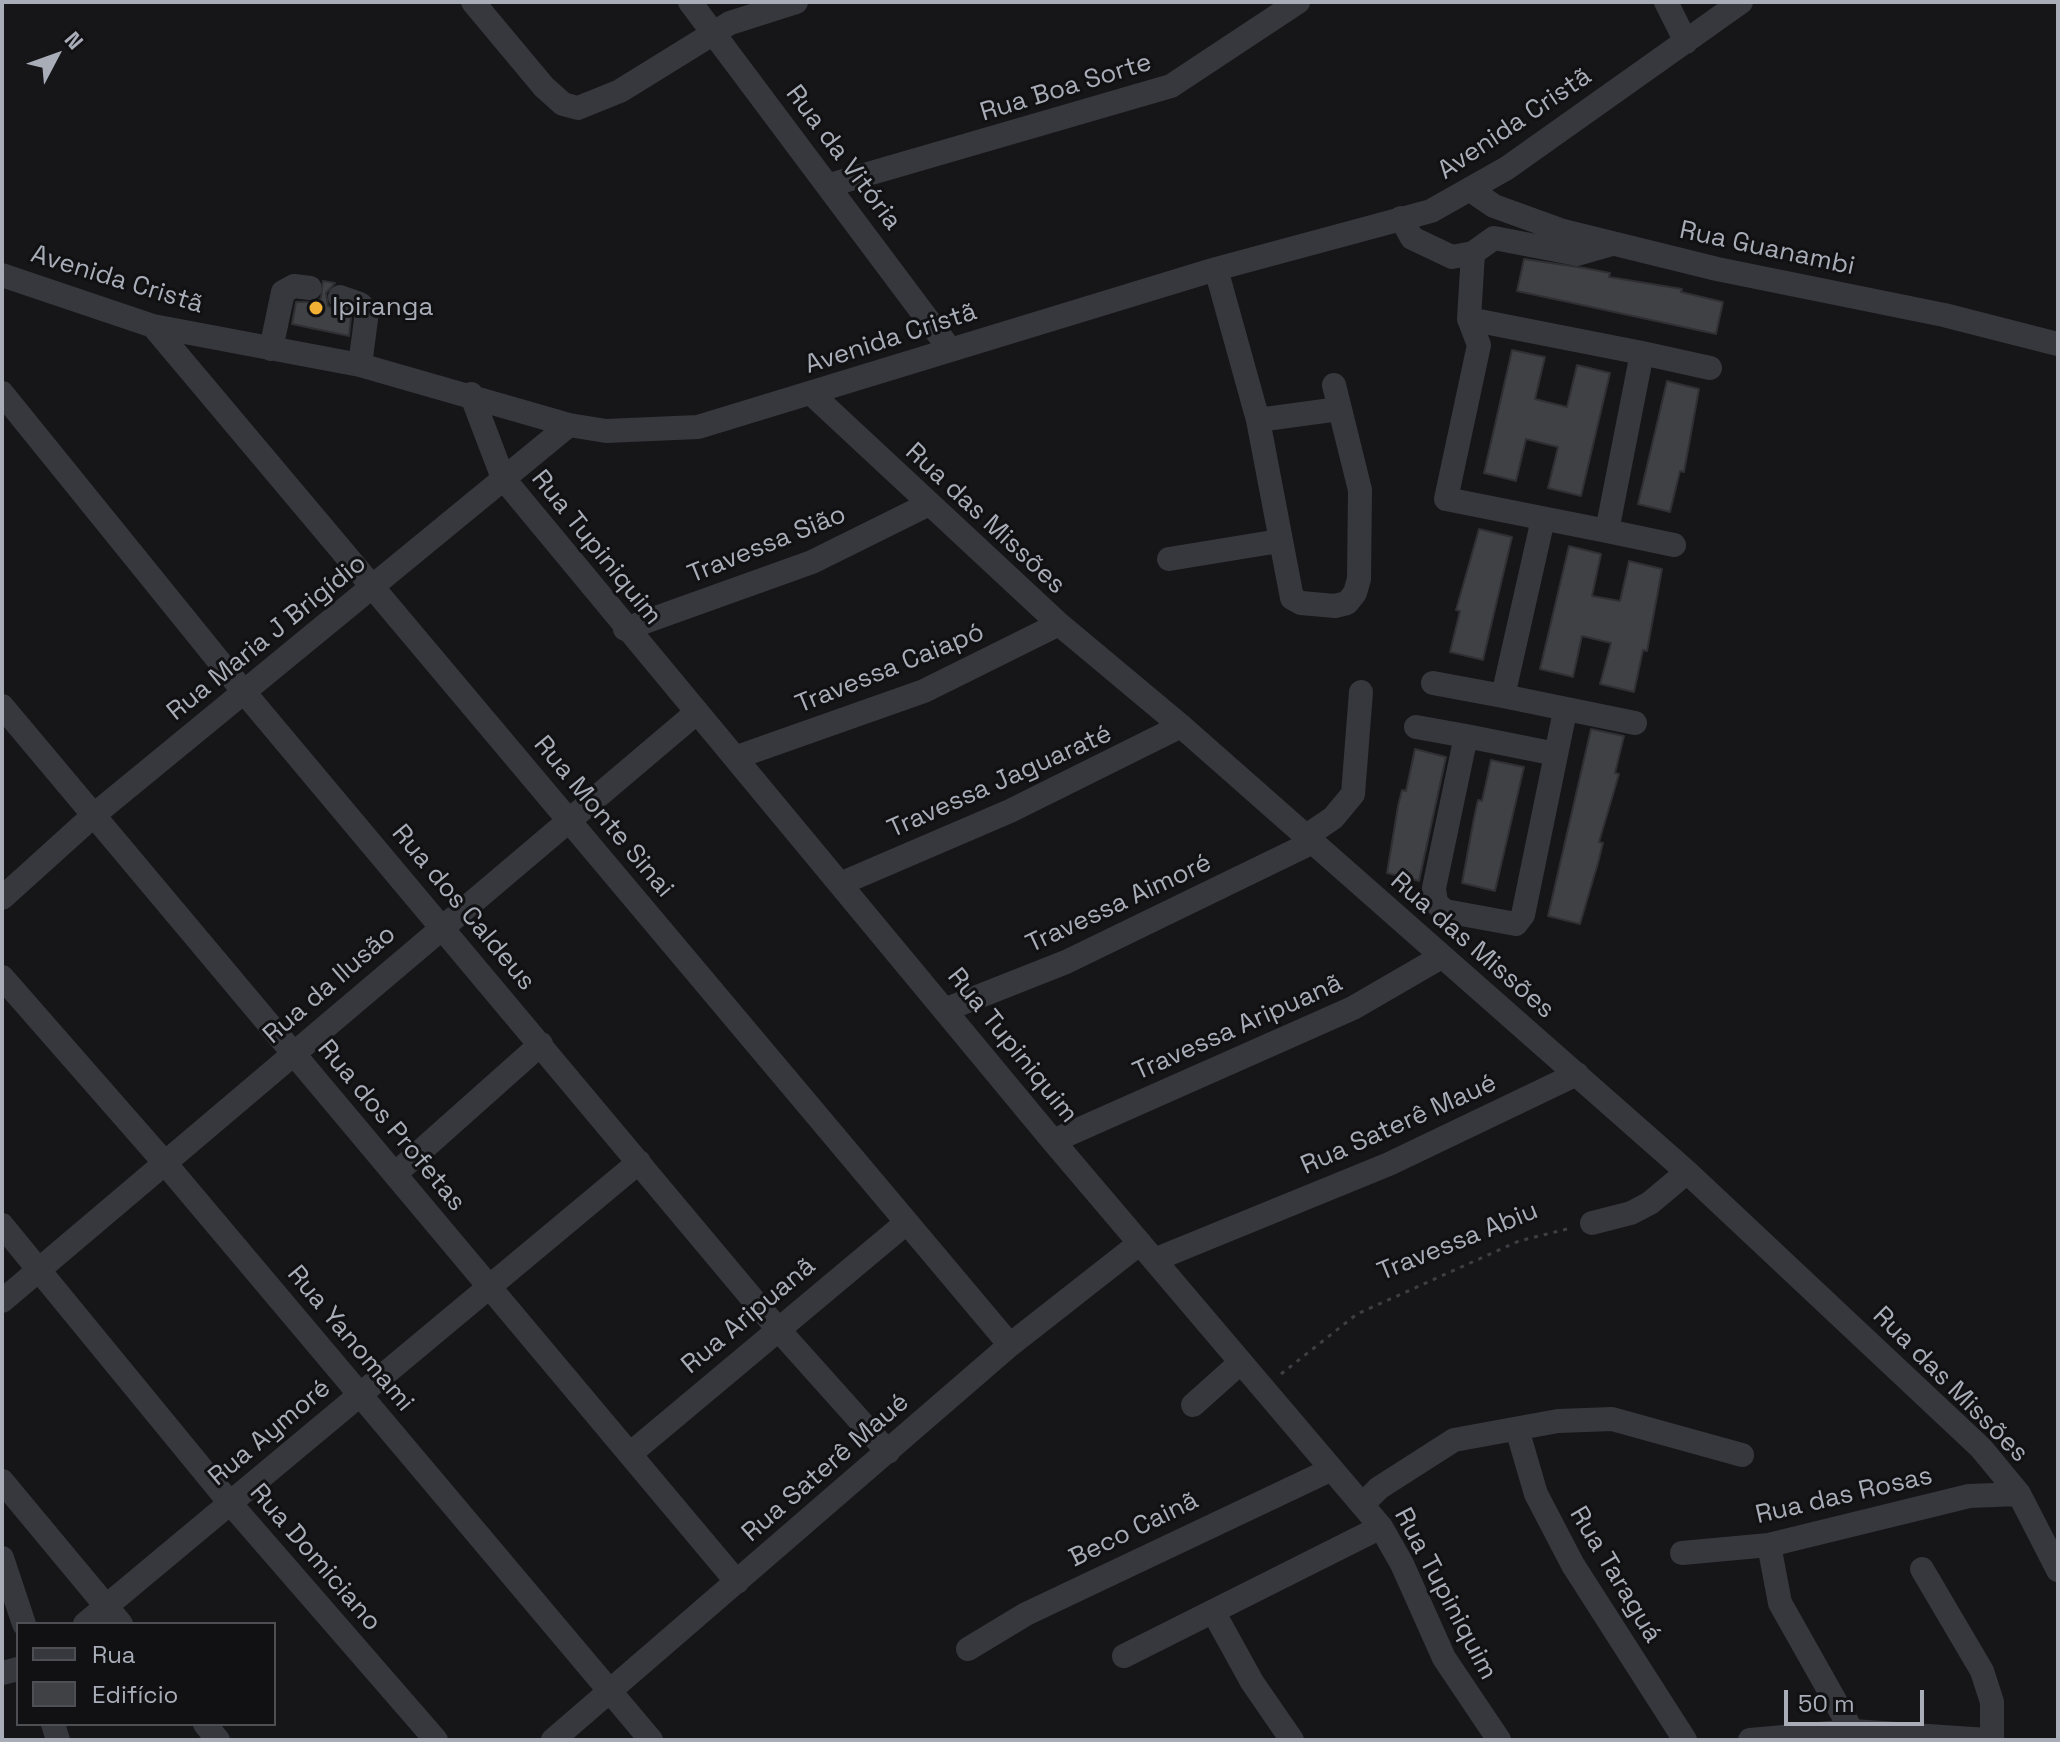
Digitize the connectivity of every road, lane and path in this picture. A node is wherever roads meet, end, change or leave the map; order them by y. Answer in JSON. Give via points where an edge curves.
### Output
{"nodes":[{"id":1,"x":473,"y":2,"type":"edge"},
{"id":2,"x":690,"y":2,"type":"edge"},
{"id":3,"x":796,"y":2,"type":"edge"},
{"id":4,"x":1298,"y":2,"type":"edge"},
{"id":5,"x":1666,"y":2,"type":"edge"},
{"id":6,"x":1741,"y":2,"type":"edge"},
{"id":7,"x":714,"y":32,"type":"junction"},
{"id":8,"x":1686,"y":42,"type":"junction"},
{"id":9,"x":830,"y":185,"type":"junction"},
{"id":10,"x":1472,"y":191,"type":"junction"},
{"id":11,"x":1401,"y":218,"type":"junction"},
{"id":12,"x":1615,"y":244,"type":"junction"},
{"id":13,"x":1473,"y":253,"type":"junction"},
{"id":14,"x":1216,"y":269,"type":"junction"},
{"id":15,"x":2,"y":275,"type":"edge"},
{"id":16,"x":310,"y":288,"type":"dead end"},
{"id":17,"x":340,"y":297,"type":"dead end"},
{"id":18,"x":1469,"y":319,"type":"junction"},
{"id":19,"x":153,"y":326,"type":"junction"},
{"id":20,"x":2058,"y":344,"type":"edge"},
{"id":21,"x":949,"y":348,"type":"junction"},
{"id":22,"x":271,"y":349,"type":"junction"},
{"id":23,"x":1642,"y":353,"type":"junction"},
{"id":24,"x":360,"y":365,"type":"junction"},
{"id":25,"x":1710,"y":368,"type":"dead end"},
{"id":26,"x":2,"y":393,"type":"edge"},
{"id":27,"x":471,"y":394,"type":"junction"},
{"id":28,"x":813,"y":395,"type":"junction"},
{"id":29,"x":1258,"y":420,"type":"junction"},
{"id":30,"x":569,"y":425,"type":"junction"},
{"id":31,"x":503,"y":478,"type":"junction"},
{"id":32,"x":927,"y":505,"type":"junction"},
{"id":33,"x":1543,"y":519,"type":"junction"},
{"id":34,"x":1607,"y":531,"type":"junction"},
{"id":35,"x":1279,"y":541,"type":"junction"},
{"id":36,"x":1674,"y":545,"type":"dead end"},
{"id":37,"x":1169,"y":559,"type":"dead end"},
{"id":38,"x":375,"y":588,"type":"junction"},
{"id":39,"x":1059,"y":624,"type":"junction"},
{"id":40,"x":625,"y":629,"type":"junction"},
{"id":41,"x":1433,"y":683,"type":"dead end"},
{"id":42,"x":244,"y":692,"type":"junction"},
{"id":43,"x":1361,"y":692,"type":"dead end"},
{"id":44,"x":1503,"y":696,"type":"junction"},
{"id":45,"x":2,"y":706,"type":"edge"},
{"id":46,"x":1565,"y":711,"type":"junction"},
{"id":47,"x":696,"y":713,"type":"junction"},
{"id":48,"x":1635,"y":723,"type":"dead end"},
{"id":49,"x":1181,"y":726,"type":"junction"},
{"id":50,"x":1416,"y":727,"type":"dead end"},
{"id":51,"x":1466,"y":736,"type":"junction"},
{"id":52,"x":1556,"y":754,"type":"junction"},
{"id":53,"x":737,"y":757,"type":"junction"},
{"id":54,"x":94,"y":815,"type":"junction"},
{"id":55,"x":569,"y":820,"type":"junction"},
{"id":56,"x":1308,"y":840,"type":"junction"},
{"id":57,"x":840,"y":884,"type":"junction"},
{"id":58,"x":2,"y":898,"type":"edge"},
{"id":59,"x":442,"y":925,"type":"junction"},
{"id":60,"x":1441,"y":957,"type":"junction"},
{"id":61,"x":2,"y":977,"type":"edge"},
{"id":62,"x":947,"y":1009,"type":"junction"},
{"id":63,"x":541,"y":1044,"type":"junction"},
{"id":64,"x":294,"y":1054,"type":"junction"},
{"id":65,"x":1577,"y":1074,"type":"junction"},
{"id":66,"x":1053,"y":1141,"type":"junction"},
{"id":67,"x":164,"y":1162,"type":"junction"},
{"id":68,"x":639,"y":1162,"type":"junction"},
{"id":69,"x":1687,"y":1172,"type":"junction"},
{"id":70,"x":395,"y":1174,"type":"junction"},
{"id":71,"x":906,"y":1223,"type":"junction"},
{"id":72,"x":1592,"y":1223,"type":"joint"},
{"id":73,"x":2,"y":1225,"type":"edge"},
{"id":74,"x":1147,"y":1251,"type":"junction"},
{"id":75,"x":38,"y":1268,"type":"junction"},
{"id":76,"x":489,"y":1287,"type":"junction"},
{"id":77,"x":2,"y":1301,"type":"edge"},
{"id":78,"x":777,"y":1328,"type":"junction"},
{"id":79,"x":1010,"y":1345,"type":"junction"},
{"id":80,"x":1240,"y":1363,"type":"junction"},
{"id":81,"x":1262,"y":1389,"type":"junction"},
{"id":82,"x":361,"y":1394,"type":"junction"},
{"id":83,"x":1193,"y":1405,"type":"dead end"},
{"id":84,"x":1517,"y":1429,"type":"junction"},
{"id":85,"x":888,"y":1452,"type":"junction"},
{"id":86,"x":630,"y":1454,"type":"junction"},
{"id":87,"x":1742,"y":1455,"type":"dead end"},
{"id":88,"x":1330,"y":1470,"type":"junction"},
{"id":89,"x":2,"y":1481,"type":"edge"},
{"id":90,"x":2019,"y":1494,"type":"junction"},
{"id":91,"x":230,"y":1503,"type":"junction"},
{"id":92,"x":1363,"y":1504,"type":"junction"},
{"id":93,"x":1381,"y":1527,"type":"junction"},
{"id":94,"x":1769,"y":1545,"type":"junction"},
{"id":95,"x":1682,"y":1553,"type":"dead end"},
{"id":96,"x":2,"y":1558,"type":"edge"},
{"id":97,"x":1922,"y":1569,"type":"dead end"},
{"id":98,"x":2058,"y":1570,"type":"edge"},
{"id":99,"x":737,"y":1582,"type":"junction"},
{"id":100,"x":1214,"y":1613,"type":"junction"},
{"id":101,"x":114,"y":1615,"type":"edge"},
{"id":102,"x":23,"y":1622,"type":"edge"},
{"id":103,"x":91,"y":1622,"type":"edge"},
{"id":104,"x":968,"y":1649,"type":"dead end"},
{"id":105,"x":1124,"y":1656,"type":"dead end"},
{"id":106,"x":610,"y":1690,"type":"junction"},
{"id":107,"x":1852,"y":1731,"type":"junction"},
{"id":108,"x":436,"y":1740,"type":"edge"},
{"id":109,"x":553,"y":1740,"type":"edge"},
{"id":110,"x":651,"y":1740,"type":"edge"},
{"id":111,"x":1292,"y":1740,"type":"edge"},
{"id":112,"x":1499,"y":1740,"type":"edge"},
{"id":113,"x":1685,"y":1740,"type":"edge"},
{"id":114,"x":1750,"y":1740,"type":"edge"},
{"id":115,"x":1990,"y":1740,"type":"edge"}],
"edges":[{"from":1,"to":7,"type":"street","via":[[544,87],[563,104],[578,108],[620,91]]},
{"from":2,"to":7,"type":"street","name":"Rua da Vitória"},
{"from":3,"to":7,"type":"street"},
{"from":4,"to":9,"type":"street","name":"Rua Boa Sorte","via":[[1171,86]]},
{"from":5,"to":8,"type":"street"},
{"from":6,"to":8,"type":"street","name":"Avenida Cristã"},
{"from":7,"to":9,"type":"street","name":"Rua da Vitória"},
{"from":8,"to":10,"type":"street","name":"Avenida Cristã"},
{"from":9,"to":21,"type":"street","name":"Rua da Vitória"},
{"from":10,"to":11,"type":"street","name":"Avenida Cristã","via":[[1431,211]]},
{"from":10,"to":12,"type":"street","name":"Rua Guanambi","via":[[1494,206]]},
{"from":11,"to":13,"type":"street","via":[[1412,238],[1452,257]]},
{"from":11,"to":14,"type":"street","name":"Avenida Cristã"},
{"from":12,"to":13,"type":"street","via":[[1577,254],[1494,238]]},
{"from":12,"to":20,"type":"street","name":"Rua Guanambi"},
{"from":13,"to":18,"type":"street"},
{"from":14,"to":21,"type":"street","name":"Avenida Cristã"},
{"from":14,"to":29,"type":"street"},
{"from":15,"to":19,"type":"street","name":"Avenida Cristã"},
{"from":16,"to":22,"type":"street","via":[[294,286],[283,292]]},
{"from":17,"to":24,"type":"street","via":[[367,312]]},
{"from":18,"to":23,"type":"street"},
{"from":18,"to":33,"type":"street","via":[[1479,345],[1446,499]]},
{"from":19,"to":22,"type":"street","name":"Avenida Cristã"},
{"from":19,"to":38,"type":"street","name":"Rua Monte Sinai"},
{"from":21,"to":28,"type":"street","name":"Avenida Cristã"},
{"from":22,"to":24,"type":"street","name":"Avenida Cristã"},
{"from":23,"to":25,"type":"street"},
{"from":23,"to":34,"type":"street"},
{"from":24,"to":27,"type":"street","name":"Avenida Cristã"},
{"from":26,"to":42,"type":"street","name":"Rua dos Caldeus"},
{"from":27,"to":30,"type":"street","name":"Avenida Cristã"},
{"from":27,"to":31,"type":"street","name":"Rua Tupiniquim"},
{"from":28,"to":30,"type":"street","name":"Avenida Cristã","via":[[698,427],[606,431]]},
{"from":28,"to":32,"type":"street","name":"Rua das Missões"},
{"from":29,"to":35,"type":"street"},
{"from":29,"to":35,"type":"street","via":[[1337,397],[1360,490],[1355,593],[1347,603],[1335,606],[1292,598]]},
{"from":30,"to":31,"type":"street","name":"Rua Maria J Brigídio"},
{"from":31,"to":38,"type":"street","name":"Rua Maria J Brigídio"},
{"from":31,"to":40,"type":"street","name":"Rua Tupiniquim"},
{"from":32,"to":39,"type":"street","name":"Rua das Missões"},
{"from":32,"to":40,"type":"street","name":"Travessa Sião","via":[[812,562]]},
{"from":33,"to":34,"type":"street"},
{"from":33,"to":44,"type":"street"},
{"from":34,"to":36,"type":"street"},
{"from":35,"to":37,"type":"street"},
{"from":38,"to":42,"type":"street","name":"Rua Maria J Brigídio"},
{"from":38,"to":55,"type":"street","name":"Rua Monte Sinai"},
{"from":39,"to":49,"type":"street","name":"Rua das Missões"},
{"from":39,"to":53,"type":"street","name":"Travessa Caiapó","via":[[924,691]]},
{"from":40,"to":47,"type":"street","name":"Rua Tupiniquim"},
{"from":41,"to":44,"type":"street"},
{"from":42,"to":54,"type":"street","name":"Rua Maria J Brigídio"},
{"from":42,"to":59,"type":"street","name":"Rua dos Caldeus"},
{"from":43,"to":56,"type":"street","name":"Travessa Aimoré","via":[[1353,794]]},
{"from":44,"to":46,"type":"street"},
{"from":45,"to":54,"type":"street","name":"Rua dos Profetas"},
{"from":46,"to":48,"type":"street"},
{"from":46,"to":52,"type":"street"},
{"from":47,"to":53,"type":"street","name":"Rua Tupiniquim"},
{"from":47,"to":55,"type":"street","name":"Rua da Ilusão"},
{"from":49,"to":56,"type":"street","name":"Rua das Missões"},
{"from":49,"to":57,"type":"street","name":"Travessa Jaguaraté","via":[[1010,811]]},
{"from":50,"to":51,"type":"street"},
{"from":51,"to":52,"type":"street"},
{"from":51,"to":52,"type":"street","via":[[1434,888],[1436,903],[1445,911],[1504,924],[1516,924],[1523,915]]},
{"from":53,"to":57,"type":"street","name":"Rua Tupiniquim"},
{"from":54,"to":58,"type":"street","name":"Rua Maria J Brigídio"},
{"from":54,"to":64,"type":"street","name":"Rua dos Profetas"},
{"from":55,"to":59,"type":"street","name":"Rua da Ilusão"},
{"from":55,"to":71,"type":"street","name":"Rua Monte Sinai"},
{"from":56,"to":60,"type":"street","name":"Rua das Missões"},
{"from":56,"to":62,"type":"street","name":"Travessa Aimoré","via":[[1066,962]]},
{"from":57,"to":62,"type":"street","name":"Rua Tupiniquim"},
{"from":59,"to":63,"type":"street","name":"Rua dos Caldeus"},
{"from":59,"to":64,"type":"street","name":"Rua da Ilusão"},
{"from":60,"to":65,"type":"street","name":"Rua das Missões"},
{"from":60,"to":66,"type":"street","name":"Travessa Aripuanã","via":[[1353,1008]]},
{"from":61,"to":67,"type":"street","name":"Rua Yanomami"},
{"from":62,"to":66,"type":"street","name":"Rua Tupiniquim"},
{"from":63,"to":68,"type":"street","name":"Rua dos Caldeus"},
{"from":63,"to":70,"type":"street"},
{"from":64,"to":67,"type":"street","name":"Rua da Ilusão"},
{"from":64,"to":70,"type":"street","name":"Rua dos Profetas"},
{"from":65,"to":69,"type":"street","name":"Rua das Missões"},
{"from":65,"to":74,"type":"street","name":"Rua Saterê Maué","via":[[1389,1164]]},
{"from":66,"to":74,"type":"street","name":"Rua Tupiniquim"},
{"from":67,"to":75,"type":"street","name":"Rua da Ilusão"},
{"from":67,"to":82,"type":"street","name":"Rua Yanomami"},
{"from":68,"to":76,"type":"street","name":"Rua Aymoré"},
{"from":68,"to":78,"type":"street","name":"Rua dos Caldeus"},
{"from":69,"to":72,"type":"street","via":[[1650,1203]]},
{"from":69,"to":90,"type":"street","name":"Rua das Missões","via":[[1981,1448]]},
{"from":70,"to":76,"type":"street","name":"Rua dos Profetas"},
{"from":71,"to":78,"type":"street","name":"Rua Aripuanã"},
{"from":71,"to":79,"type":"street","name":"Rua Monte Sinai"},
{"from":72,"to":81,"type":"path","name":"Travessa Abiu","via":[[1519,1241],[1357,1314]]},
{"from":73,"to":75,"type":"street","name":"Rua Domiciano"},
{"from":74,"to":79,"type":"street","name":"Rua Saterê Maué"},
{"from":74,"to":80,"type":"street","name":"Rua Tupiniquim"},
{"from":75,"to":77,"type":"street","name":"Rua da Ilusão"},
{"from":75,"to":91,"type":"street","name":"Rua Domiciano"},
{"from":76,"to":82,"type":"street","name":"Rua Aymoré"},
{"from":76,"to":86,"type":"street","name":"Rua dos Profetas"},
{"from":78,"to":85,"type":"street","name":"Rua dos Caldeus"},
{"from":78,"to":86,"type":"street","name":"Rua Aripuanã"},
{"from":79,"to":85,"type":"street","name":"Rua Saterê Maué"},
{"from":80,"to":81,"type":"street","name":"Rua Tupiniquim"},
{"from":80,"to":83,"type":"street"},
{"from":81,"to":88,"type":"street","name":"Rua Tupiniquim"},
{"from":82,"to":91,"type":"street","name":"Rua Aymoré"},
{"from":82,"to":106,"type":"street","name":"Rua Yanomami"},
{"from":84,"to":87,"type":"street","via":[[1612,1419]]},
{"from":84,"to":92,"type":"street","via":[[1454,1440]]},
{"from":84,"to":113,"type":"street","name":"Rua Taraguá","via":[[1536,1494],[1573,1565]]},
{"from":85,"to":99,"type":"street","name":"Rua Saterê Maué"},
{"from":86,"to":99,"type":"street","name":"Rua dos Profetas"},
{"from":88,"to":92,"type":"street","name":"Rua Tupiniquim"},
{"from":88,"to":104,"type":"street","name":"Beco Cainã","via":[[1026,1614]]},
{"from":89,"to":101,"type":"street"},
{"from":90,"to":94,"type":"street","name":"Rua das Rosas","via":[[1969,1496]]},
{"from":90,"to":98,"type":"street","name":"Rua das Missões"},
{"from":91,"to":101,"type":"street","name":"Rua Aymoré"},
{"from":91,"to":108,"type":"street","name":"Rua Domiciano"},
{"from":92,"to":93,"type":"street","name":"Rua Tupiniquim"},
{"from":93,"to":100,"type":"street"},
{"from":93,"to":112,"type":"street","name":"Rua Tupiniquim","via":[[1444,1658]]},
{"from":94,"to":95,"type":"street","name":"Rua das Rosas"},
{"from":94,"to":107,"type":"street","via":[[1780,1603]]},
{"from":96,"to":102,"type":"street"},
{"from":97,"to":115,"type":"street","via":[[1982,1671],[1992,1702]]},
{"from":99,"to":106,"type":"street","name":"Rua Saterê Maué"},
{"from":100,"to":105,"type":"street"},
{"from":100,"to":111,"type":"street"},
{"from":101,"to":103,"type":"street","name":"Rua Aymoré"},
{"from":106,"to":109,"type":"street","name":"Rua Saterê Maué"},
{"from":106,"to":110,"type":"street","name":"Rua Yanomami"},
{"from":107,"to":114,"type":"street"},
{"from":107,"to":115,"type":"street"}]}
